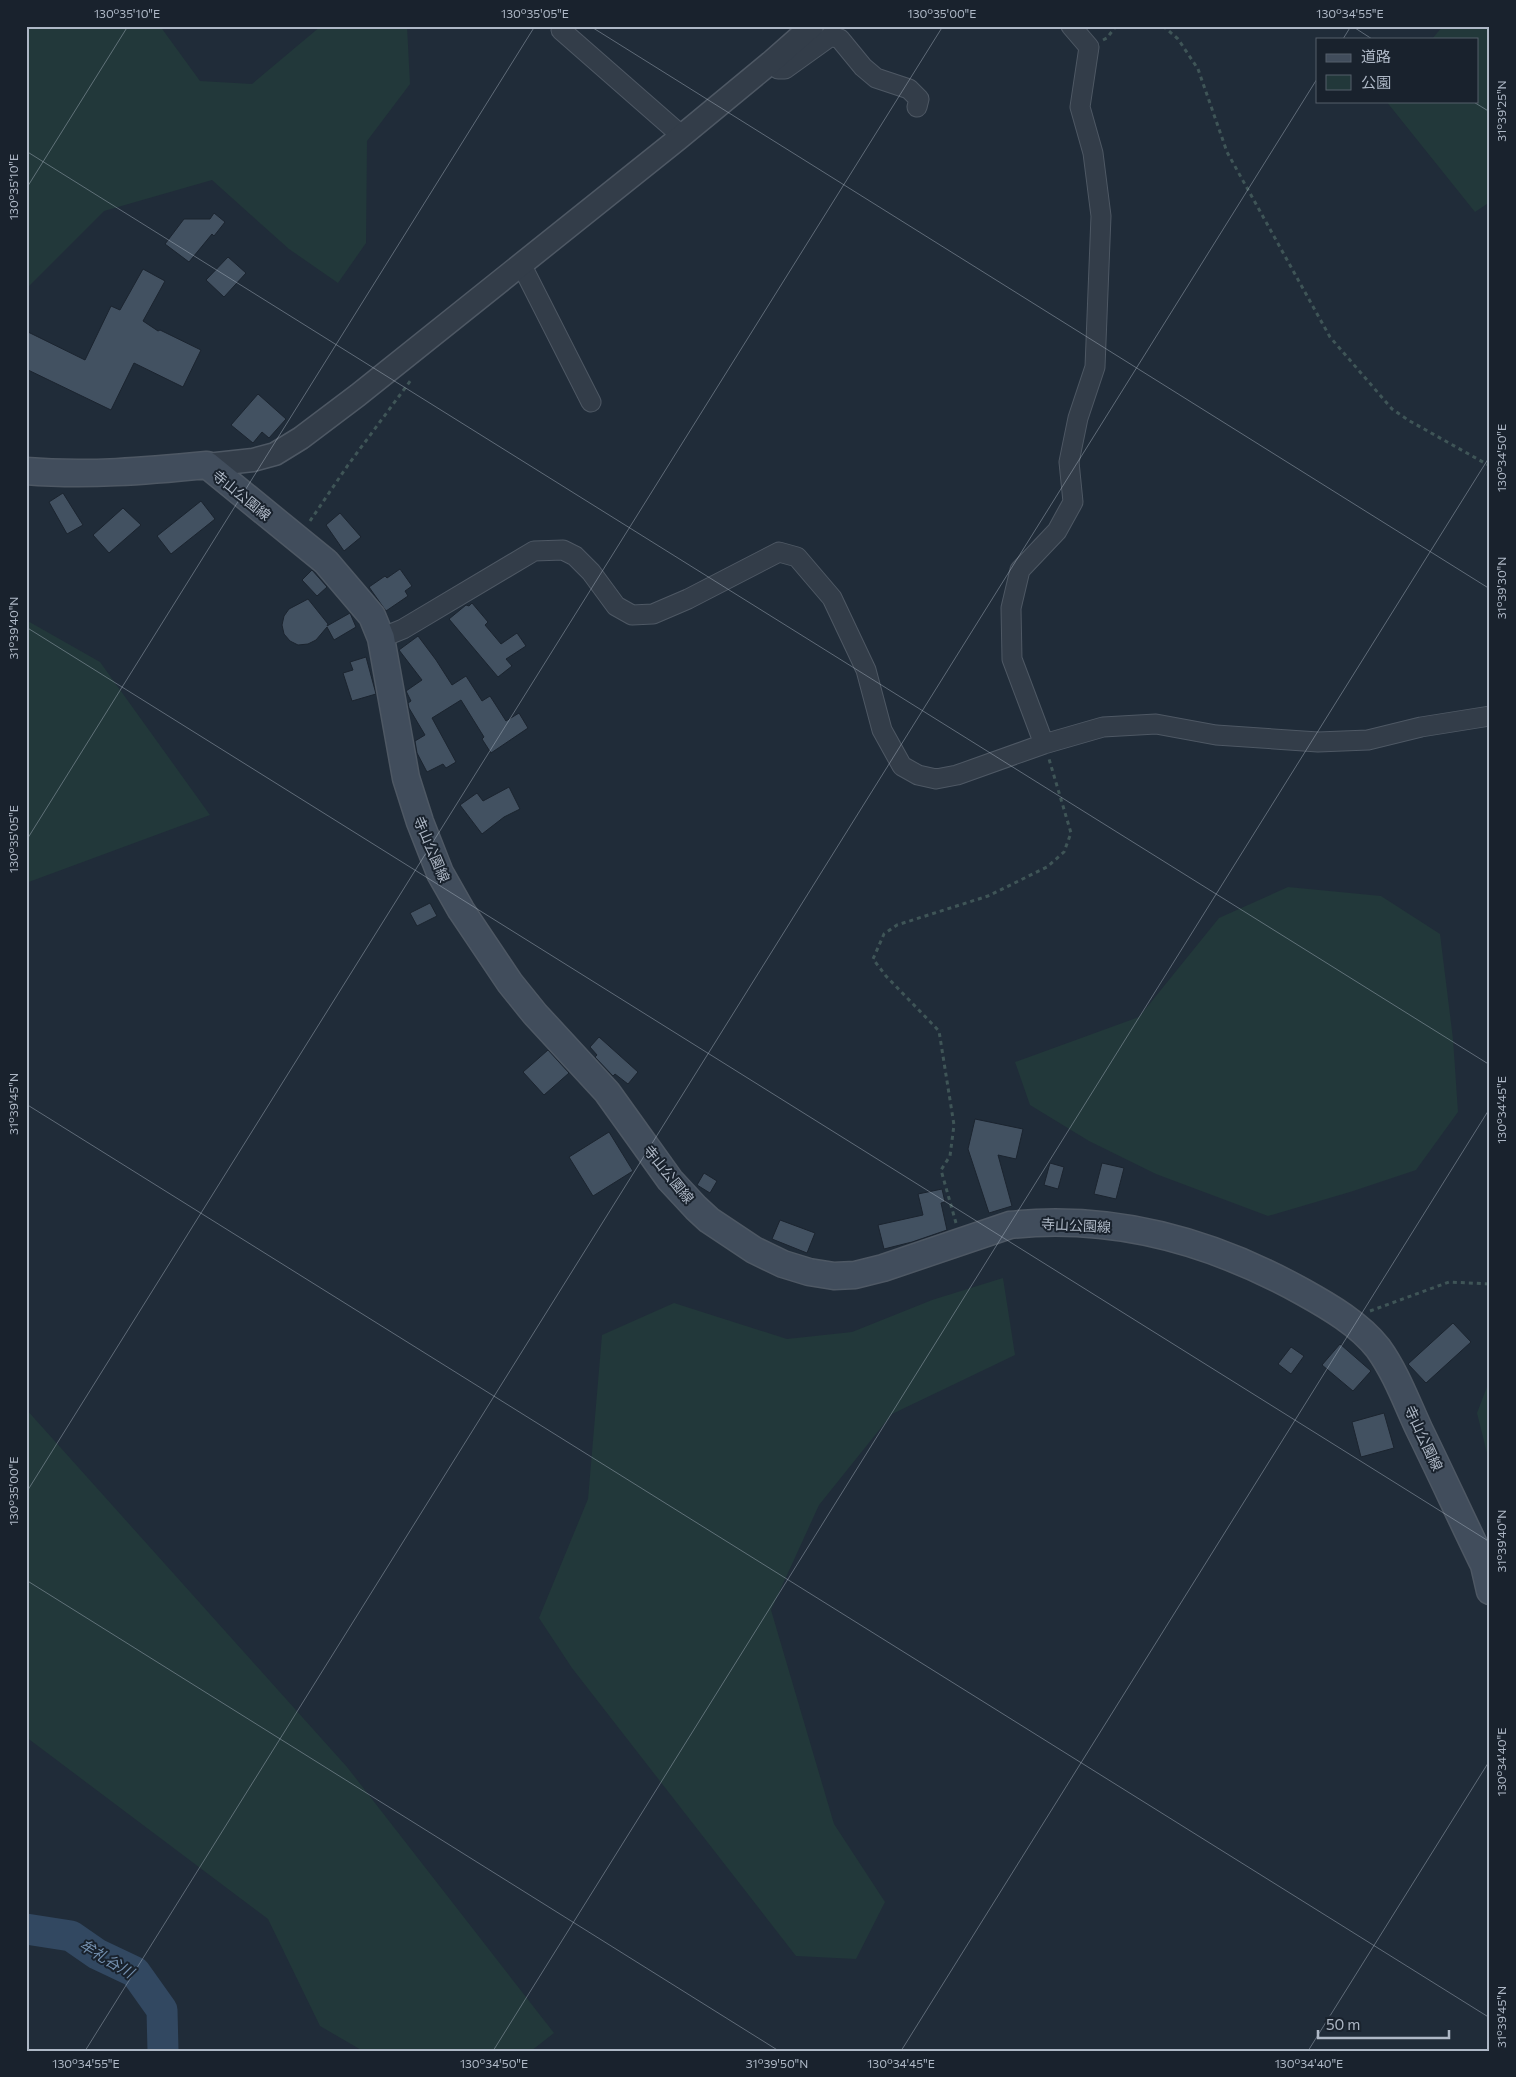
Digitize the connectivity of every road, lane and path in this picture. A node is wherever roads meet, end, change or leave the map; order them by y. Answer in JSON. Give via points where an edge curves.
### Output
{"nodes":[{"id":1,"x":1071,"y":26,"type":"edge"},
{"id":2,"x":1163,"y":26,"type":"edge"},
{"id":3,"x":802,"y":29,"type":"edge"},
{"id":4,"x":561,"y":30,"type":"dead end"},
{"id":5,"x":770,"y":63,"type":"junction"},
{"id":6,"x":918,"y":107,"type":"dead end"},
{"id":7,"x":682,"y":136,"type":"junction"},
{"id":8,"x":522,"y":264,"type":"junction"},
{"id":9,"x":415,"y":374,"type":"dead end"},
{"id":10,"x":591,"y":402,"type":"dead end"},
{"id":11,"x":206,"y":465,"type":"junction"},
{"id":12,"x":1490,"y":466,"type":"edge"},
{"id":13,"x":26,"y":471,"type":"edge"},
{"id":14,"x":307,"y":525,"type":"dead end"},
{"id":15,"x":381,"y":638,"type":"junction"},
{"id":16,"x":1490,"y":716,"type":"edge"},
{"id":17,"x":1044,"y":744,"type":"junction"},
{"id":18,"x":961,"y":1242,"type":"junction"},
{"id":19,"x":1490,"y":1284,"type":"edge"},
{"id":20,"x":1348,"y":1319,"type":"junction"},
{"id":21,"x":1490,"y":1591,"type":"edge"}],
"edges":[{"from":1,"to":17,"type":"street","via":[[1088,47],[1080,107],[1093,153],[1101,216],[1095,367],[1078,418],[1069,462],[1073,502],[1057,531],[1020,570],[1011,608],[1012,660]]},
{"from":2,"to":12,"type":"path","via":[[1178,38],[1198,69],[1228,152],[1330,337],[1392,409]]},
{"from":3,"to":5,"type":"street"},
{"from":4,"to":7,"type":"street"},
{"from":5,"to":6,"type":"street","via":[[778,69],[785,69],[831,36],[840,40],[876,78],[909,89],[919,99]]},
{"from":5,"to":7,"type":"street"},
{"from":7,"to":8,"type":"street"},
{"from":8,"to":10,"type":"street"},
{"from":8,"to":11,"type":"street","via":[[301,438],[275,454],[254,460]]},
{"from":9,"to":14,"type":"path"},
{"from":11,"to":13,"type":"main road","name":"寺山公園線","via":[[121,473]]},
{"from":11,"to":15,"type":"main road","name":"寺山公園線","via":[[326,562],[372,616]]},
{"from":15,"to":17,"type":"street","via":[[403,629],[534,551],[563,550],[574,556],[591,572],[616,606],[632,615],[653,614],[779,552],[797,557],[832,598],[866,670],[882,730],[902,766],[918,775],[936,779]]},
{"from":15,"to":18,"type":"main road","name":"寺山公園線","via":[[406,778],[440,873],[510,983],[607,1092],[670,1180],[696,1208],[754,1250],[783,1264],[834,1276],[856,1275],[883,1268]]},
{"from":16,"to":17,"type":"street","via":[[1421,726],[1368,740],[1318,742],[1234,736],[1156,724],[1103,728]]},
{"from":17,"to":18,"type":"path","via":[[1071,833],[1064,852],[1047,867],[988,896],[897,925],[884,934],[873,959],[939,1031],[954,1125],[950,1156],[941,1170]]},
{"from":18,"to":20,"type":"main road","name":"寺山公園線","via":[[1010,1225],[1032,1222],[1100,1224],[1154,1233],[1229,1255],[1272,1275]]},
{"from":19,"to":20,"type":"path","via":[[1449,1282]]},
{"from":20,"to":21,"type":"main road","name":"寺山公園線","via":[[1377,1347],[1401,1385],[1484,1565]]}]}
